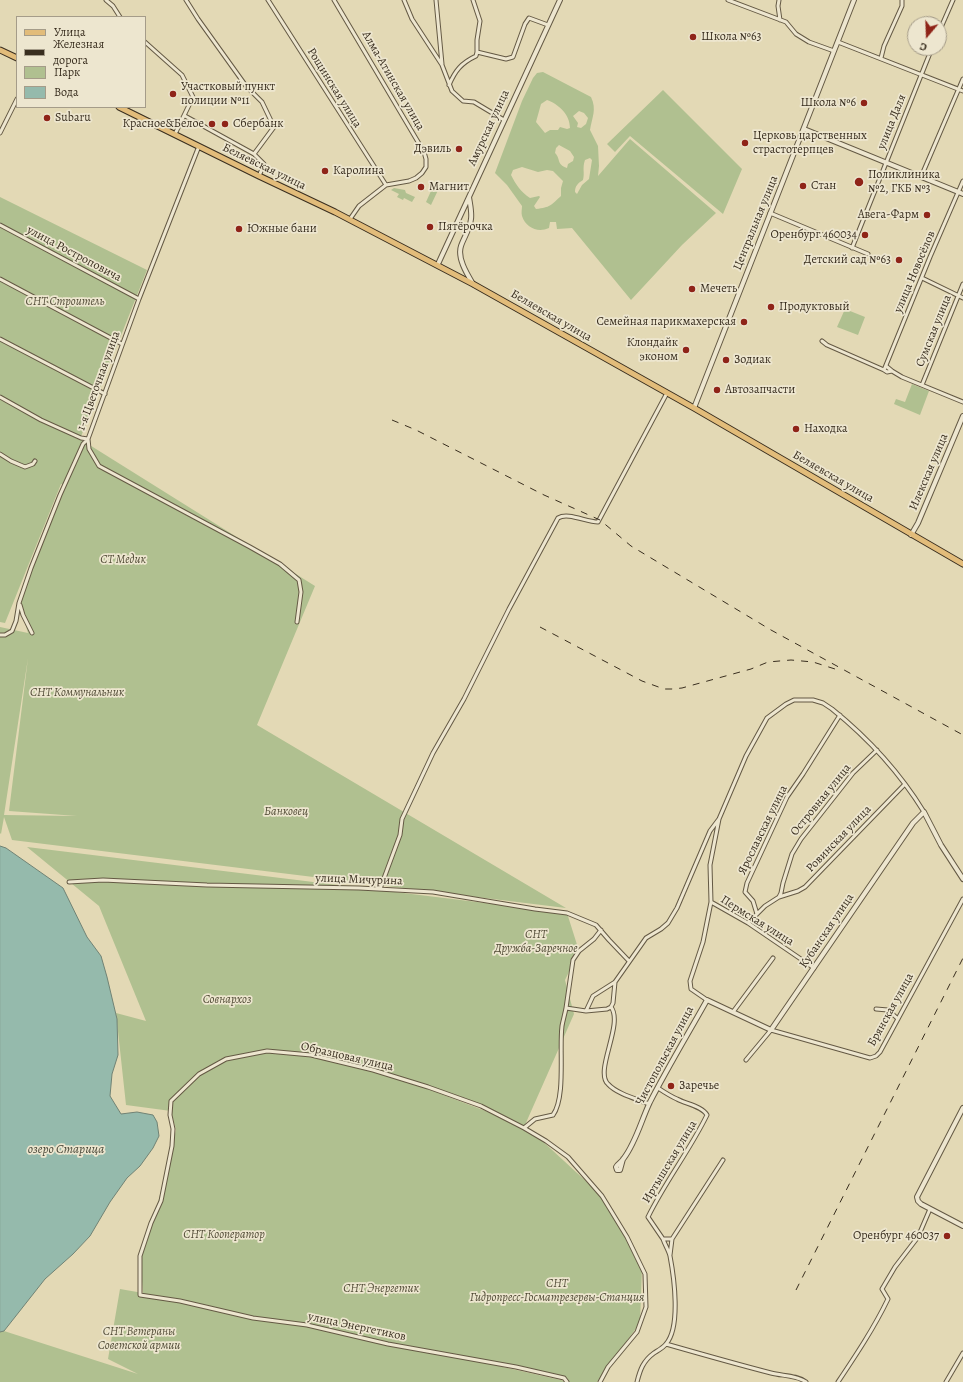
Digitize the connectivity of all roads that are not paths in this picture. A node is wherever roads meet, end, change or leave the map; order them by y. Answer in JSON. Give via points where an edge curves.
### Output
{"nodes":[{"id":1,"x":106,"y":0,"type":"edge"},
{"id":2,"x":186,"y":0,"type":"edge"},
{"id":3,"x":268,"y":0,"type":"edge"},
{"id":4,"x":334,"y":0,"type":"edge"},
{"id":5,"x":404,"y":0,"type":"edge"},
{"id":6,"x":436,"y":0,"type":"edge"},
{"id":7,"x":472,"y":0,"type":"edge"},
{"id":8,"x":560,"y":0,"type":"edge"},
{"id":9,"x":728,"y":0,"type":"edge"},
{"id":10,"x":779,"y":0,"type":"edge"},
{"id":11,"x":854,"y":0,"type":"edge"},
{"id":12,"x":902,"y":0,"type":"edge"},
{"id":13,"x":953,"y":0,"type":"edge"},
{"id":14,"x":736,"y":1,"type":"edge"},
{"id":15,"x":119,"y":16,"type":"edge"},
{"id":16,"x":946,"y":16,"type":"edge"},
{"id":17,"x":780,"y":20,"type":"junction"},
{"id":18,"x":548,"y":24,"type":"junction"},
{"id":19,"x":838,"y":42,"type":"junction"},
{"id":20,"x":146,"y":43,"type":"edge"},
{"id":21,"x":0,"y":50,"type":"edge"},
{"id":22,"x":834,"y":51,"type":"junction"},
{"id":23,"x":477,"y":52,"type":"junction"},
{"id":24,"x":928,"y":56,"type":"edge"},
{"id":25,"x":16,"y":58,"type":"edge"},
{"id":26,"x":882,"y":58,"type":"junction"},
{"id":27,"x":442,"y":65,"type":"junction"},
{"id":28,"x":920,"y":75,"type":"junction"},
{"id":29,"x":963,"y":79,"type":"edge"},
{"id":30,"x":449,"y":85,"type":"junction"},
{"id":31,"x":959,"y":89,"type":"junction"},
{"id":32,"x":963,"y":91,"type":"edge"},
{"id":33,"x":16,"y":101,"type":"edge"},
{"id":34,"x":121,"y":108,"type":"edge"},
{"id":35,"x":185,"y":116,"type":"junction"},
{"id":36,"x":504,"y":120,"type":"junction"},
{"id":37,"x":0,"y":122,"type":"edge"},
{"id":38,"x":5,"y":124,"type":"junction"},
{"id":39,"x":804,"y":129,"type":"junction"},
{"id":40,"x":0,"y":133,"type":"edge"},
{"id":41,"x":175,"y":134,"type":"junction"},
{"id":42,"x":199,"y":146,"type":"junction"},
{"id":43,"x":254,"y":154,"type":"junction"},
{"id":44,"x":886,"y":162,"type":"junction"},
{"id":45,"x":259,"y":176,"type":"junction"},
{"id":46,"x":921,"y":177,"type":"junction"},
{"id":47,"x":963,"y":181,"type":"edge"},
{"id":48,"x":386,"y":185,"type":"junction"},
{"id":49,"x":961,"y":193,"type":"edge"},
{"id":50,"x":469,"y":195,"type":"junction"},
{"id":51,"x":770,"y":214,"type":"junction"},
{"id":52,"x":350,"y":219,"type":"junction"},
{"id":53,"x":0,"y":225,"type":"edge"},
{"id":54,"x":852,"y":248,"type":"junction"},
{"id":55,"x":868,"y":254,"type":"dead end"},
{"id":56,"x":438,"y":264,"type":"junction"},
{"id":57,"x":922,"y":278,"type":"junction"},
{"id":58,"x":0,"y":280,"type":"edge"},
{"id":59,"x":474,"y":284,"type":"junction"},
{"id":60,"x":963,"y":284,"type":"edge"},
{"id":61,"x":959,"y":296,"type":"junction"},
{"id":62,"x":139,"y":298,"type":"junction"},
{"id":63,"x":963,"y":298,"type":"edge"},
{"id":64,"x":0,"y":339,"type":"edge"},
{"id":65,"x":822,"y":341,"type":"dead end"},
{"id":66,"x":122,"y":344,"type":"junction"},
{"id":67,"x":886,"y":366,"type":"junction"},
{"id":68,"x":884,"y":370,"type":"junction"},
{"id":69,"x":892,"y":371,"type":"junction"},
{"id":70,"x":922,"y":385,"type":"junction"},
{"id":71,"x":667,"y":393,"type":"junction"},
{"id":72,"x":105,"y":394,"type":"junction"},
{"id":73,"x":0,"y":397,"type":"edge"},
{"id":74,"x":963,"y":402,"type":"edge"},
{"id":75,"x":694,"y":408,"type":"junction"},
{"id":76,"x":963,"y":416,"type":"edge"},
{"id":77,"x":88,"y":439,"type":"junction"},
{"id":78,"x":0,"y":454,"type":"edge"},
{"id":79,"x":35,"y":461,"type":"dead end"},
{"id":80,"x":911,"y":535,"type":"junction"},
{"id":81,"x":963,"y":564,"type":"edge"},
{"id":82,"x":20,"y":603,"type":"junction"},
{"id":83,"x":297,"y":622,"type":"dead end"},
{"id":84,"x":32,"y":633,"type":"dead end"},
{"id":85,"x":0,"y":635,"type":"edge"},
{"id":86,"x":840,"y":715,"type":"junction"},
{"id":87,"x":877,"y":750,"type":"junction"},
{"id":88,"x":905,"y":784,"type":"junction"},
{"id":89,"x":924,"y":812,"type":"junction"},
{"id":90,"x":719,"y":819,"type":"junction"},
{"id":91,"x":963,"y":879,"type":"edge"},
{"id":92,"x":69,"y":882,"type":"dead end"},
{"id":93,"x":380,"y":889,"type":"junction"},
{"id":94,"x":779,"y":897,"type":"junction"},
{"id":95,"x":963,"y":899,"type":"edge"},
{"id":96,"x":711,"y":902,"type":"junction"},
{"id":97,"x":757,"y":914,"type":"junction"},
{"id":98,"x":748,"y":923,"type":"junction"},
{"id":99,"x":601,"y":930,"type":"junction"},
{"id":100,"x":773,"y":958,"type":"dead end"},
{"id":101,"x":629,"y":961,"type":"junction"},
{"id":102,"x":814,"y":968,"type":"junction"},
{"id":103,"x":615,"y":982,"type":"junction"},
{"id":104,"x":707,"y":1000,"type":"junction"},
{"id":105,"x":611,"y":1007,"type":"junction"},
{"id":106,"x":566,"y":1008,"type":"junction"},
{"id":107,"x":876,"y":1009,"type":"dead end"},
{"id":108,"x":586,"y":1011,"type":"junction"},
{"id":109,"x":732,"y":1012,"type":"junction"},
{"id":110,"x":898,"y":1019,"type":"junction"},
{"id":111,"x":771,"y":1030,"type":"junction"},
{"id":112,"x":746,"y":1060,"type":"dead end"},
{"id":113,"x":658,"y":1088,"type":"junction"},
{"id":114,"x":649,"y":1104,"type":"junction"},
{"id":115,"x":963,"y":1108,"type":"edge"},
{"id":116,"x":524,"y":1128,"type":"junction"},
{"id":117,"x":624,"y":1159,"type":"dead end"},
{"id":118,"x":724,"y":1160,"type":"dead end"},
{"id":119,"x":930,"y":1208,"type":"junction"},
{"id":120,"x":963,"y":1226,"type":"edge"},
{"id":121,"x":663,"y":1239,"type":"junction"},
{"id":122,"x":672,"y":1239,"type":"junction"},
{"id":123,"x":670,"y":1255,"type":"junction"},
{"id":124,"x":140,"y":1295,"type":"joint"},
{"id":125,"x":666,"y":1344,"type":"junction"},
{"id":126,"x":963,"y":1353,"type":"edge"},
{"id":127,"x":567,"y":1382,"type":"edge"},
{"id":128,"x":600,"y":1382,"type":"edge"},
{"id":129,"x":638,"y":1382,"type":"edge"},
{"id":130,"x":806,"y":1382,"type":"edge"},
{"id":131,"x":838,"y":1382,"type":"edge"},
{"id":132,"x":946,"y":1382,"type":"edge"}],
"edges":[{"from":1,"to":15,"type":"street"},
{"from":2,"to":43,"type":"street","via":[[246,86],[262,102],[274,127]]},
{"from":3,"to":48,"type":"street","name":"Рощинская улица"},
{"from":4,"to":48,"type":"street","name":"Алма-Атинская улица","via":[[426,159],[426,167],[416,178]]},
{"from":5,"to":27,"type":"street","via":[[412,19]]},
{"from":6,"to":27,"type":"street"},
{"from":7,"to":23,"type":"street","via":[[480,21]]},
{"from":8,"to":18,"type":"street","name":"Амурская улица"},
{"from":9,"to":14,"type":"street"},
{"from":10,"to":17,"type":"street"},
{"from":11,"to":19,"type":"street","name":"Центральная улица"},
{"from":12,"to":26,"type":"street","via":[[902,6],[884,46]]},
{"from":13,"to":16,"type":"street"},
{"from":14,"to":17,"type":"street"},
{"from":17,"to":22,"type":"street","via":[[786,22],[802,38]]},
{"from":18,"to":23,"type":"street","via":[[528,18],[514,57],[506,59]]},
{"from":18,"to":36,"type":"street","name":"Амурская улица"},
{"from":19,"to":22,"type":"street","name":"Центральная улица"},
{"from":19,"to":26,"type":"street"},
{"from":20,"to":35,"type":"street","via":[[182,75],[193,97]]},
{"from":21,"to":25,"type":"main road"},
{"from":22,"to":39,"type":"street","name":"Центральная улица"},
{"from":23,"to":30,"type":"street","via":[[476,56],[458,68]]},
{"from":24,"to":28,"type":"street","name":"улица Даля"},
{"from":26,"to":28,"type":"street"},
{"from":27,"to":30,"type":"street"},
{"from":28,"to":31,"type":"street"},
{"from":28,"to":44,"type":"street","name":"улица Даля"},
{"from":29,"to":31,"type":"street"},
{"from":30,"to":36,"type":"street","via":[[463,101],[474,102]]},
{"from":31,"to":32,"type":"street"},
{"from":31,"to":46,"type":"street"},
{"from":33,"to":38,"type":"street"},
{"from":34,"to":41,"type":"main road","name":"Беляевская улица"},
{"from":35,"to":41,"type":"street"},
{"from":35,"to":43,"type":"street"},
{"from":36,"to":50,"type":"street","name":"Амурская улица"},
{"from":37,"to":38,"type":"street"},
{"from":38,"to":40,"type":"street"},
{"from":39,"to":44,"type":"street"},
{"from":39,"to":51,"type":"street","name":"Центральная улица"},
{"from":41,"to":42,"type":"main road","name":"Беляевская улица"},
{"from":42,"to":45,"type":"main road","name":"Беляевская улица"},
{"from":42,"to":62,"type":"street","name":"1-я Цветочная улица"},
{"from":43,"to":45,"type":"street","via":[[264,164]]},
{"from":44,"to":46,"type":"street"},
{"from":44,"to":54,"type":"street","name":"улица Даля"},
{"from":45,"to":52,"type":"main road","name":"Беляевская улица"},
{"from":46,"to":49,"type":"street"},
{"from":47,"to":49,"type":"street","name":"улица Новосёлов"},
{"from":48,"to":52,"type":"street","via":[[359,206]]},
{"from":49,"to":57,"type":"street","name":"улица Новосёлов"},
{"from":50,"to":56,"type":"street","name":"Амурская улица"},
{"from":50,"to":59,"type":"street","via":[[471,219],[460,247],[467,274]]},
{"from":51,"to":54,"type":"street"},
{"from":51,"to":75,"type":"street","name":"Центральная улица"},
{"from":52,"to":56,"type":"main road","name":"Беляевская улица"},
{"from":53,"to":62,"type":"street","name":"улица Ростроповича"},
{"from":54,"to":55,"type":"street"},
{"from":56,"to":59,"type":"main road","name":"Беляевская улица"},
{"from":57,"to":61,"type":"street"},
{"from":57,"to":67,"type":"street","name":"улица Новосёлов"},
{"from":58,"to":66,"type":"street"},
{"from":59,"to":71,"type":"main road","name":"Беляевская улица"},
{"from":60,"to":61,"type":"street","name":"Сумская улица"},
{"from":61,"to":63,"type":"street"},
{"from":61,"to":70,"type":"street","name":"Сумская улица"},
{"from":62,"to":66,"type":"street","name":"1-я Цветочная улица"},
{"from":64,"to":72,"type":"street"},
{"from":65,"to":68,"type":"street"},
{"from":66,"to":72,"type":"street","name":"1-я Цветочная улица"},
{"from":67,"to":68,"type":"street","name":"улица Новосёлов"},
{"from":67,"to":69,"type":"street"},
{"from":68,"to":69,"type":"street"},
{"from":69,"to":70,"type":"street"},
{"from":70,"to":74,"type":"street"},
{"from":71,"to":75,"type":"main road","name":"Беляевская улица"},
{"from":71,"to":93,"type":"street","via":[[598,522],[562,515],[558,518],[430,759],[402,819],[400,835]]},
{"from":72,"to":77,"type":"street","name":"1-я Цветочная улица"},
{"from":73,"to":77,"type":"street","via":[[41,420]]},
{"from":75,"to":80,"type":"main road","name":"Беляевская улица"},
{"from":76,"to":80,"type":"street","name":"Илекская улица"},
{"from":77,"to":82,"type":"street","name":"1-я Цветочная улица","via":[[83,444],[60,495]]},
{"from":77,"to":83,"type":"street","via":[[88,449],[99,466],[280,564],[299,580],[301,592]]},
{"from":78,"to":79,"type":"street","via":[[26,467]]},
{"from":80,"to":81,"type":"main road","name":"Беляевская улица"},
{"from":82,"to":84,"type":"street"},
{"from":82,"to":85,"type":"street","name":"1-я Цветочная улица","via":[[12,631]]},
{"from":86,"to":87,"type":"street"},
{"from":86,"to":90,"type":"street","name":"Чистопольская улица","via":[[823,703],[794,700],[767,718],[746,756]]},
{"from":86,"to":97,"type":"street","name":"Ярославская улица","via":[[787,797],[747,883],[745,892],[753,901]]},
{"from":87,"to":88,"type":"street"},
{"from":87,"to":94,"type":"street","name":"Островная улица","via":[[853,774],[801,839],[792,854]]},
{"from":88,"to":89,"type":"street"},
{"from":88,"to":94,"type":"street","name":"Ровинская улица","via":[[805,887]]},
{"from":89,"to":91,"type":"street"},
{"from":89,"to":102,"type":"street","name":"Кубанская улица","via":[[913,823]]},
{"from":90,"to":96,"type":"street","name":"Чистопольская улица","via":[[710,865]]},
{"from":90,"to":101,"type":"street","via":[[710,831],[668,923],[646,938]]},
{"from":92,"to":93,"type":"street","name":"улица Мичурина","via":[[103,880]]},
{"from":93,"to":99,"type":"street","name":"улица Мичурина","via":[[433,892],[567,912],[596,925]]},
{"from":94,"to":97,"type":"street"},
{"from":95,"to":110,"type":"street","name":"Брянская улица"},
{"from":96,"to":98,"type":"street","name":"Пермская улица"},
{"from":96,"to":104,"type":"street","name":"Чистопольская улица","via":[[703,942],[690,981],[691,989]]},
{"from":97,"to":98,"type":"street"},
{"from":98,"to":102,"type":"street","name":"Пермская улица"},
{"from":99,"to":101,"type":"street","name":"улица Мичурина"},
{"from":99,"to":106,"type":"street","via":[[573,960]]},
{"from":100,"to":109,"type":"street"},
{"from":101,"to":103,"type":"street"},
{"from":102,"to":111,"type":"street","name":"Кубанская улица"},
{"from":103,"to":105,"type":"street"},
{"from":103,"to":108,"type":"street","via":[[593,996]]},
{"from":104,"to":109,"type":"street","name":"Брянская улица"},
{"from":104,"to":113,"type":"street","name":"Чистопольская улица"},
{"from":105,"to":108,"type":"street"},
{"from":105,"to":114,"type":"street","via":[[615,1020],[604,1069],[607,1084]]},
{"from":106,"to":108,"type":"street"},
{"from":106,"to":116,"type":"street","via":[[562,1026],[562,1061],[557,1110],[553,1115],[535,1119]]},
{"from":107,"to":110,"type":"street","via":[[888,1010]]},
{"from":109,"to":111,"type":"street","name":"Брянская улица"},
{"from":110,"to":111,"type":"street","name":"Брянская улица","via":[[880,1052],[870,1058]]},
{"from":111,"to":112,"type":"street","name":"Кубанская улица"},
{"from":113,"to":114,"type":"street","name":"Чистопольская улица"},
{"from":113,"to":121,"type":"street","name":"Иртышская улица","via":[[707,1115],[648,1217]]},
{"from":114,"to":117,"type":"street","name":"Чистопольская улица","via":[[639,1131]]},
{"from":115,"to":119,"type":"street","via":[[917,1196],[921,1204]]},
{"from":116,"to":124,"type":"street","name":"Образцовая улица","via":[[482,1106],[373,1070],[319,1057],[268,1051],[226,1059],[199,1074],[171,1101],[172,1146],[161,1201],[140,1256]]},
{"from":116,"to":128,"type":"street","name":"Образцовая улица","via":[[568,1157],[602,1196],[627,1237],[645,1274],[646,1307],[637,1332],[608,1367]]},
{"from":118,"to":122,"type":"street"},
{"from":119,"to":120,"type":"street"},
{"from":119,"to":131,"type":"street","via":[[918,1237],[882,1289],[888,1299],[878,1319]]},
{"from":121,"to":122,"type":"street"},
{"from":121,"to":123,"type":"street"},
{"from":122,"to":123,"type":"street"},
{"from":123,"to":125,"type":"street","via":[[675,1321]]},
{"from":124,"to":127,"type":"street","name":"улица Энергетиков","via":[[180,1301],[253,1318],[307,1325],[388,1344],[564,1378]]},
{"from":125,"to":129,"type":"street","via":[[650,1356],[641,1368]]},
{"from":125,"to":130,"type":"street"},
{"from":126,"to":132,"type":"street"}]}
